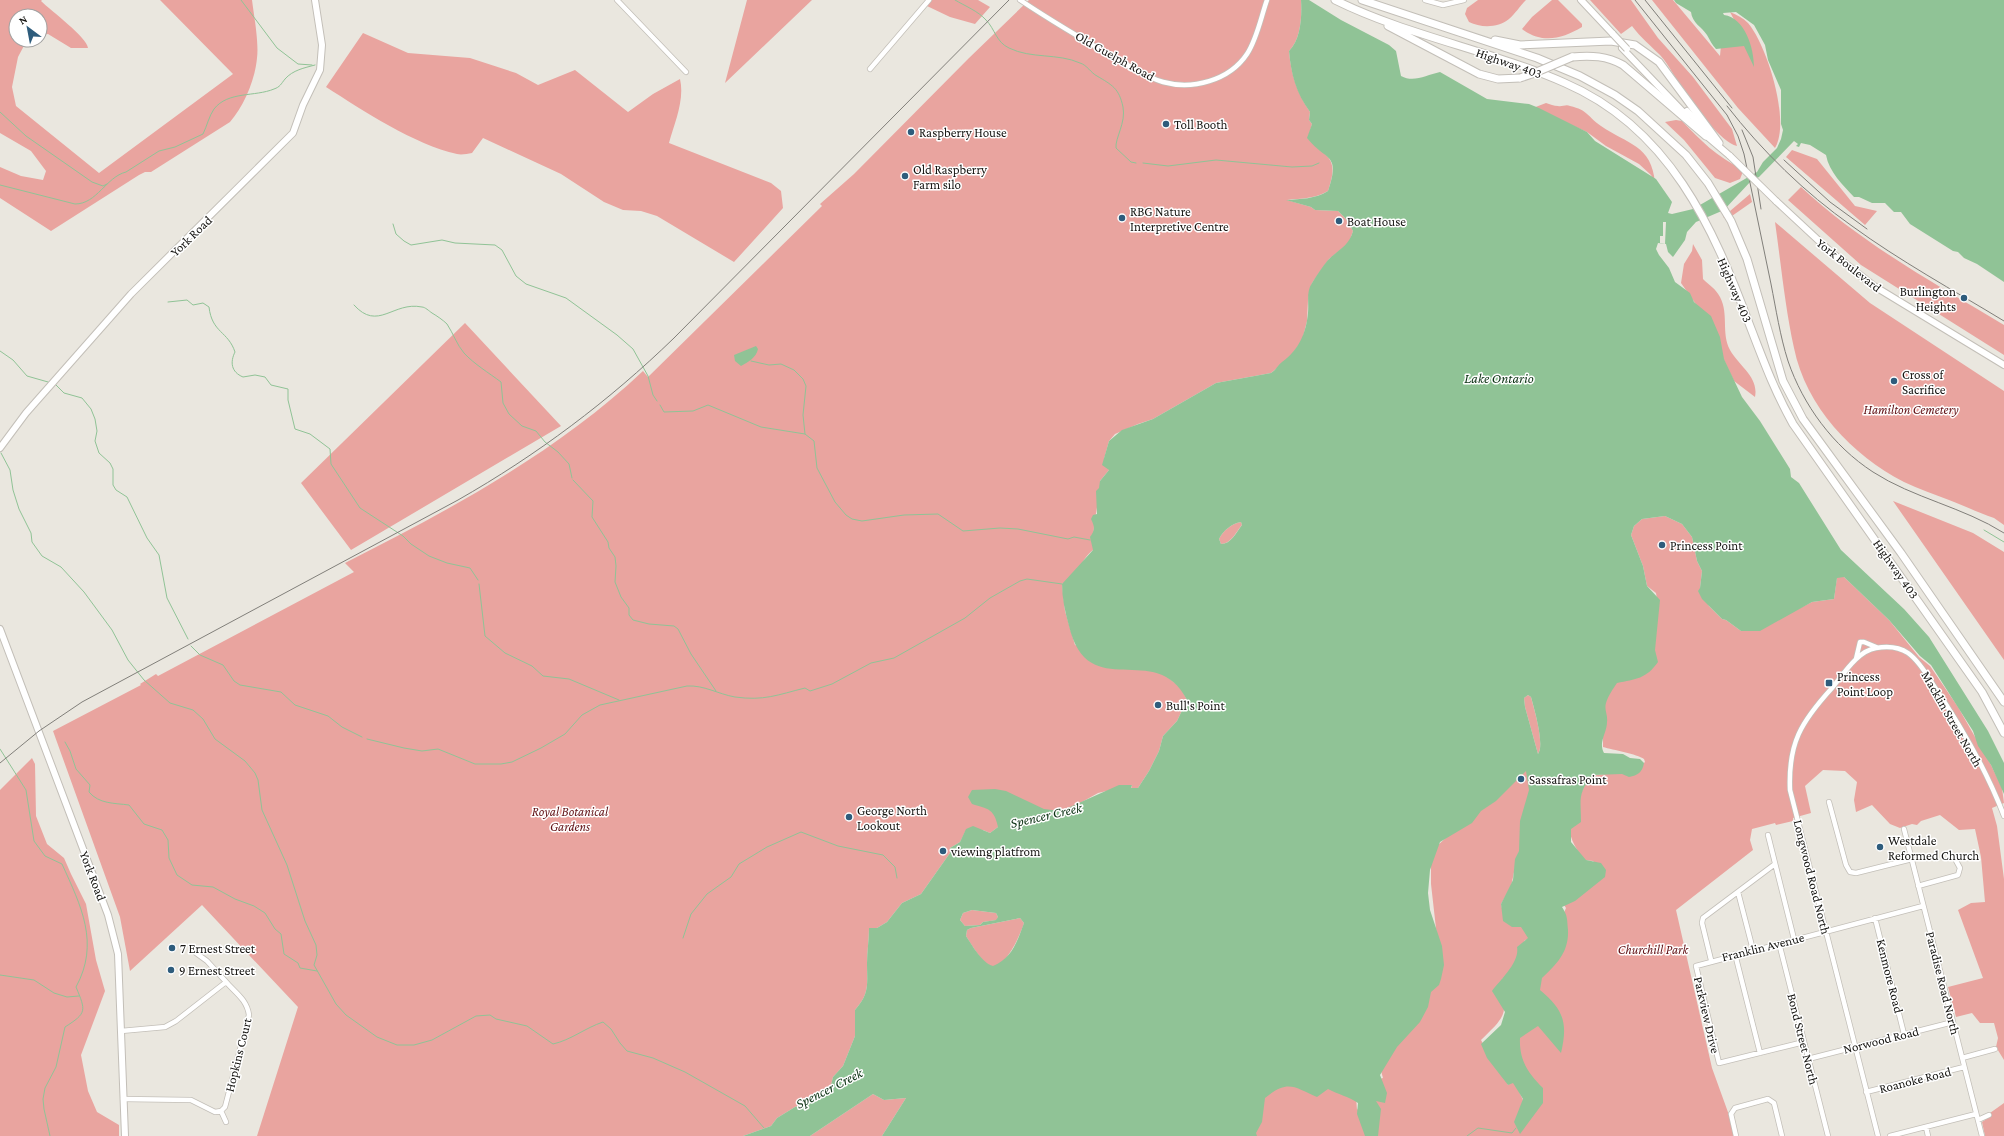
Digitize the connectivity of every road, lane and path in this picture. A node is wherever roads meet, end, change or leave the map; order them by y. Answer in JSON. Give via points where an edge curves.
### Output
{"nodes":[{"id":1,"x":315,"y":0,"type":"edge"},
{"id":2,"x":617,"y":0,"type":"edge"},
{"id":3,"x":929,"y":0,"type":"edge"},
{"id":4,"x":1020,"y":0,"type":"edge"},
{"id":5,"x":1267,"y":0,"type":"edge"},
{"id":6,"x":1335,"y":0,"type":"edge"},
{"id":7,"x":1362,"y":0,"type":"edge"},
{"id":8,"x":1425,"y":0,"type":"edge"},
{"id":9,"x":1464,"y":0,"type":"edge"},
{"id":10,"x":1576,"y":0,"type":"edge"},
{"id":11,"x":1581,"y":0,"type":"edge"},
{"id":12,"x":1371,"y":16,"type":"junction"},
{"id":13,"x":1425,"y":21,"type":"junction"},
{"id":14,"x":1611,"y":34,"type":"junction"},
{"id":15,"x":1625,"y":49,"type":"junction"},
{"id":16,"x":870,"y":69,"type":"dead end"},
{"id":17,"x":686,"y":72,"type":"dead end"},
{"id":18,"x":1706,"y":136,"type":"junction"},
{"id":19,"x":1720,"y":143,"type":"junction"},
{"id":20,"x":1730,"y":156,"type":"junction"},
{"id":21,"x":2004,"y":365,"type":"edge"},
{"id":22,"x":0,"y":448,"type":"edge"},
{"id":23,"x":0,"y":629,"type":"edge"},
{"id":24,"x":1877,"y":648,"type":"junction"},
{"id":25,"x":1856,"y":661,"type":"junction"},
{"id":26,"x":2004,"y":702,"type":"edge"},
{"id":27,"x":2004,"y":733,"type":"edge"},
{"id":28,"x":1829,"y":802,"type":"dead end"},
{"id":29,"x":2004,"y":816,"type":"edge"},
{"id":30,"x":1904,"y":830,"type":"dead end"},
{"id":31,"x":1768,"y":834,"type":"dead end"},
{"id":32,"x":1954,"y":857,"type":"dead end"},
{"id":33,"x":1912,"y":859,"type":"junction"},
{"id":34,"x":1775,"y":864,"type":"junction"},
{"id":35,"x":1918,"y":886,"type":"junction"},
{"id":36,"x":1738,"y":892,"type":"junction"},
{"id":37,"x":1923,"y":906,"type":"junction"},
{"id":38,"x":1875,"y":918,"type":"junction"},
{"id":39,"x":1825,"y":931,"type":"junction"},
{"id":40,"x":1794,"y":939,"type":"junction"},
{"id":41,"x":1779,"y":943,"type":"junction"},
{"id":42,"x":1753,"y":950,"type":"junction"},
{"id":43,"x":196,"y":953,"type":"dead end"},
{"id":44,"x":1735,"y":954,"type":"junction"},
{"id":45,"x":1711,"y":960,"type":"junction"},
{"id":46,"x":1696,"y":966,"type":"joint"},
{"id":47,"x":234,"y":991,"type":"junction"},
{"id":48,"x":1953,"y":1022,"type":"junction"},
{"id":49,"x":121,"y":1031,"type":"junction"},
{"id":50,"x":1904,"y":1034,"type":"junction"},
{"id":51,"x":1804,"y":1042,"type":"junction"},
{"id":52,"x":1855,"y":1047,"type":"junction"},
{"id":53,"x":1995,"y":1049,"type":"dead end"},
{"id":54,"x":1760,"y":1053,"type":"junction"},
{"id":55,"x":1962,"y":1058,"type":"junction"},
{"id":56,"x":1808,"y":1059,"type":"junction"},
{"id":57,"x":1964,"y":1067,"type":"junction"},
{"id":58,"x":1866,"y":1092,"type":"junction"},
{"id":59,"x":123,"y":1099,"type":"junction"},
{"id":60,"x":221,"y":1111,"type":"junction"},
{"id":61,"x":1976,"y":1114,"type":"junction"},
{"id":62,"x":1989,"y":1115,"type":"dead end"},
{"id":63,"x":1978,"y":1120,"type":"junction"},
{"id":64,"x":226,"y":1122,"type":"dead end"},
{"id":65,"x":1926,"y":1127,"type":"junction"},
{"id":66,"x":125,"y":1136,"type":"edge"},
{"id":67,"x":1736,"y":1136,"type":"edge"},
{"id":68,"x":1782,"y":1136,"type":"edge"},
{"id":69,"x":1828,"y":1136,"type":"edge"},
{"id":70,"x":1878,"y":1136,"type":"edge"},
{"id":71,"x":1890,"y":1136,"type":"edge"},
{"id":72,"x":1928,"y":1136,"type":"edge"},
{"id":73,"x":1982,"y":1136,"type":"edge"}],
"edges":[{"from":1,"to":22,"type":"main road","name":"York Road","via":[[321,31],[322,60],[293,133],[131,294],[30,408]]},
{"from":2,"to":17,"type":"street"},
{"from":3,"to":16,"type":"street"},
{"from":4,"to":5,"type":"street","name":"Old Guelph Road","via":[[1153,80],[1177,85],[1189,85],[1220,77],[1240,62],[1252,45]]},
{"from":6,"to":12,"type":"highway","name":"Highway 403"},
{"from":7,"to":13,"type":"highway","name":"Highway 403"},
{"from":8,"to":9,"type":"street","via":[[1443,5]]},
{"from":10,"to":14,"type":"main road","name":"York Boulevard"},
{"from":11,"to":14,"type":"main road","name":"York Boulevard"},
{"from":12,"to":18,"type":"highway","bridge":true,"via":[[1479,74],[1498,79],[1520,78],[1572,57],[1604,57],[1623,65]]},
{"from":12,"to":27,"type":"highway","name":"Highway 403","via":[[1565,83],[1612,107],[1646,136],[1690,194],[1710,233],[1776,394],[1793,424],[1977,686]]},
{"from":13,"to":19,"type":"highway","via":[[1520,45],[1611,41],[1635,45],[1659,62]]},
{"from":13,"to":26,"type":"highway","name":"Highway 403","via":[[1537,58],[1598,85],[1638,111],[1686,155],[1708,183],[1731,221],[1747,259],[1783,381],[1803,418],[1901,553]]},
{"from":14,"to":15,"type":"main road","name":"York Boulevard","bridge":true},
{"from":15,"to":18,"type":"main road","name":"York Boulevard"},
{"from":15,"to":19,"type":"main road","name":"York Boulevard"},
{"from":18,"to":20,"type":"main road","name":"York Boulevard"},
{"from":19,"to":20,"type":"main road","name":"York Boulevard"},
{"from":20,"to":21,"type":"main road","name":"York Boulevard","bridge":true,"via":[[1832,253],[1874,286]]},
{"from":23,"to":49,"type":"main road","name":"York Road","via":[[108,915],[118,954]]},
{"from":24,"to":25,"type":"street","name":"Longwood Road North","via":[[1868,651]]},
{"from":24,"to":25,"type":"street","name":"Macklin Street North","via":[[1860,642]]},
{"from":24,"to":29,"type":"street","name":"Macklin Street North","via":[[1900,648],[1921,667],[1945,702]]},
{"from":25,"to":39,"type":"street","name":"Longwood Road North","via":[[1806,719],[1794,744],[1790,765],[1790,790]]},
{"from":28,"to":33,"type":"street","via":[[1850,872],[1856,873]]},
{"from":30,"to":33,"type":"street","name":"Paradise Road North"},
{"from":31,"to":34,"type":"street"},
{"from":32,"to":35,"type":"street","via":[[1960,868],[1958,875]]},
{"from":33,"to":35,"type":"street","name":"Paradise Road North"},
{"from":34,"to":36,"type":"street","name":"Parkview Drive"},
{"from":34,"to":40,"type":"street"},
{"from":35,"to":37,"type":"street","name":"Paradise Road North"},
{"from":36,"to":42,"type":"street"},
{"from":36,"to":45,"type":"street","name":"Parkview Drive","via":[[1702,919]]},
{"from":37,"to":38,"type":"street","name":"Franklin Avenue"},
{"from":37,"to":48,"type":"street","name":"Paradise Road North"},
{"from":38,"to":39,"type":"street","name":"Franklin Avenue"},
{"from":38,"to":50,"type":"street","name":"Kenmore Road"},
{"from":39,"to":40,"type":"street","name":"Franklin Avenue"},
{"from":39,"to":52,"type":"street","name":"Longwood Road North"},
{"from":40,"to":41,"type":"street","name":"Franklin Avenue"},
{"from":41,"to":42,"type":"street","name":"Franklin Avenue"},
{"from":41,"to":51,"type":"street","name":"Bond Street North"},
{"from":42,"to":44,"type":"street","name":"Franklin Avenue"},
{"from":43,"to":47,"type":"street","name":"Hopkins Court","via":[[207,961]]},
{"from":44,"to":45,"type":"street","name":"Franklin Avenue"},
{"from":44,"to":54,"type":"street"},
{"from":45,"to":46,"type":"street","name":"Franklin Avenue"},
{"from":46,"to":54,"type":"street","name":"Parkview Drive","via":[[1717,1058],[1721,1063]]},
{"from":47,"to":49,"type":"street","via":[[226,982],[165,1027]]},
{"from":47,"to":60,"type":"street","name":"Hopkins Court","via":[[245,1002],[249,1015]]},
{"from":48,"to":50,"type":"street","name":"Norwood Road"},
{"from":48,"to":55,"type":"street","name":"Paradise Road North"},
{"from":49,"to":59,"type":"main road","name":"York Road"},
{"from":50,"to":52,"type":"street","name":"Norwood Road"},
{"from":51,"to":54,"type":"street"},
{"from":51,"to":56,"type":"street","name":"Bond Street North"},
{"from":52,"to":56,"type":"street","name":"Norwood Road"},
{"from":52,"to":58,"type":"street","name":"Longwood Road North"},
{"from":53,"to":55,"type":"street"},
{"from":55,"to":57,"type":"street","name":"Paradise Road North"},
{"from":56,"to":69,"type":"street","name":"Bond Street North"},
{"from":57,"to":58,"type":"street","name":"Roanoke Road"},
{"from":57,"to":61,"type":"street","name":"Paradise Road North"},
{"from":58,"to":70,"type":"street","name":"Longwood Road North"},
{"from":59,"to":60,"type":"street","via":[[191,1100],[215,1112]]},
{"from":59,"to":66,"type":"main road","name":"York Road"},
{"from":60,"to":64,"type":"street"},
{"from":61,"to":63,"type":"street","name":"Paradise Road North"},
{"from":61,"to":65,"type":"street"},
{"from":62,"to":63,"type":"street"},
{"from":63,"to":73,"type":"street","name":"Paradise Road North"},
{"from":65,"to":71,"type":"street"},
{"from":65,"to":72,"type":"street"},
{"from":67,"to":68,"type":"street","via":[[1731,1114],[1734,1109],[1737,1106],[1770,1099],[1774,1103]]}]}
